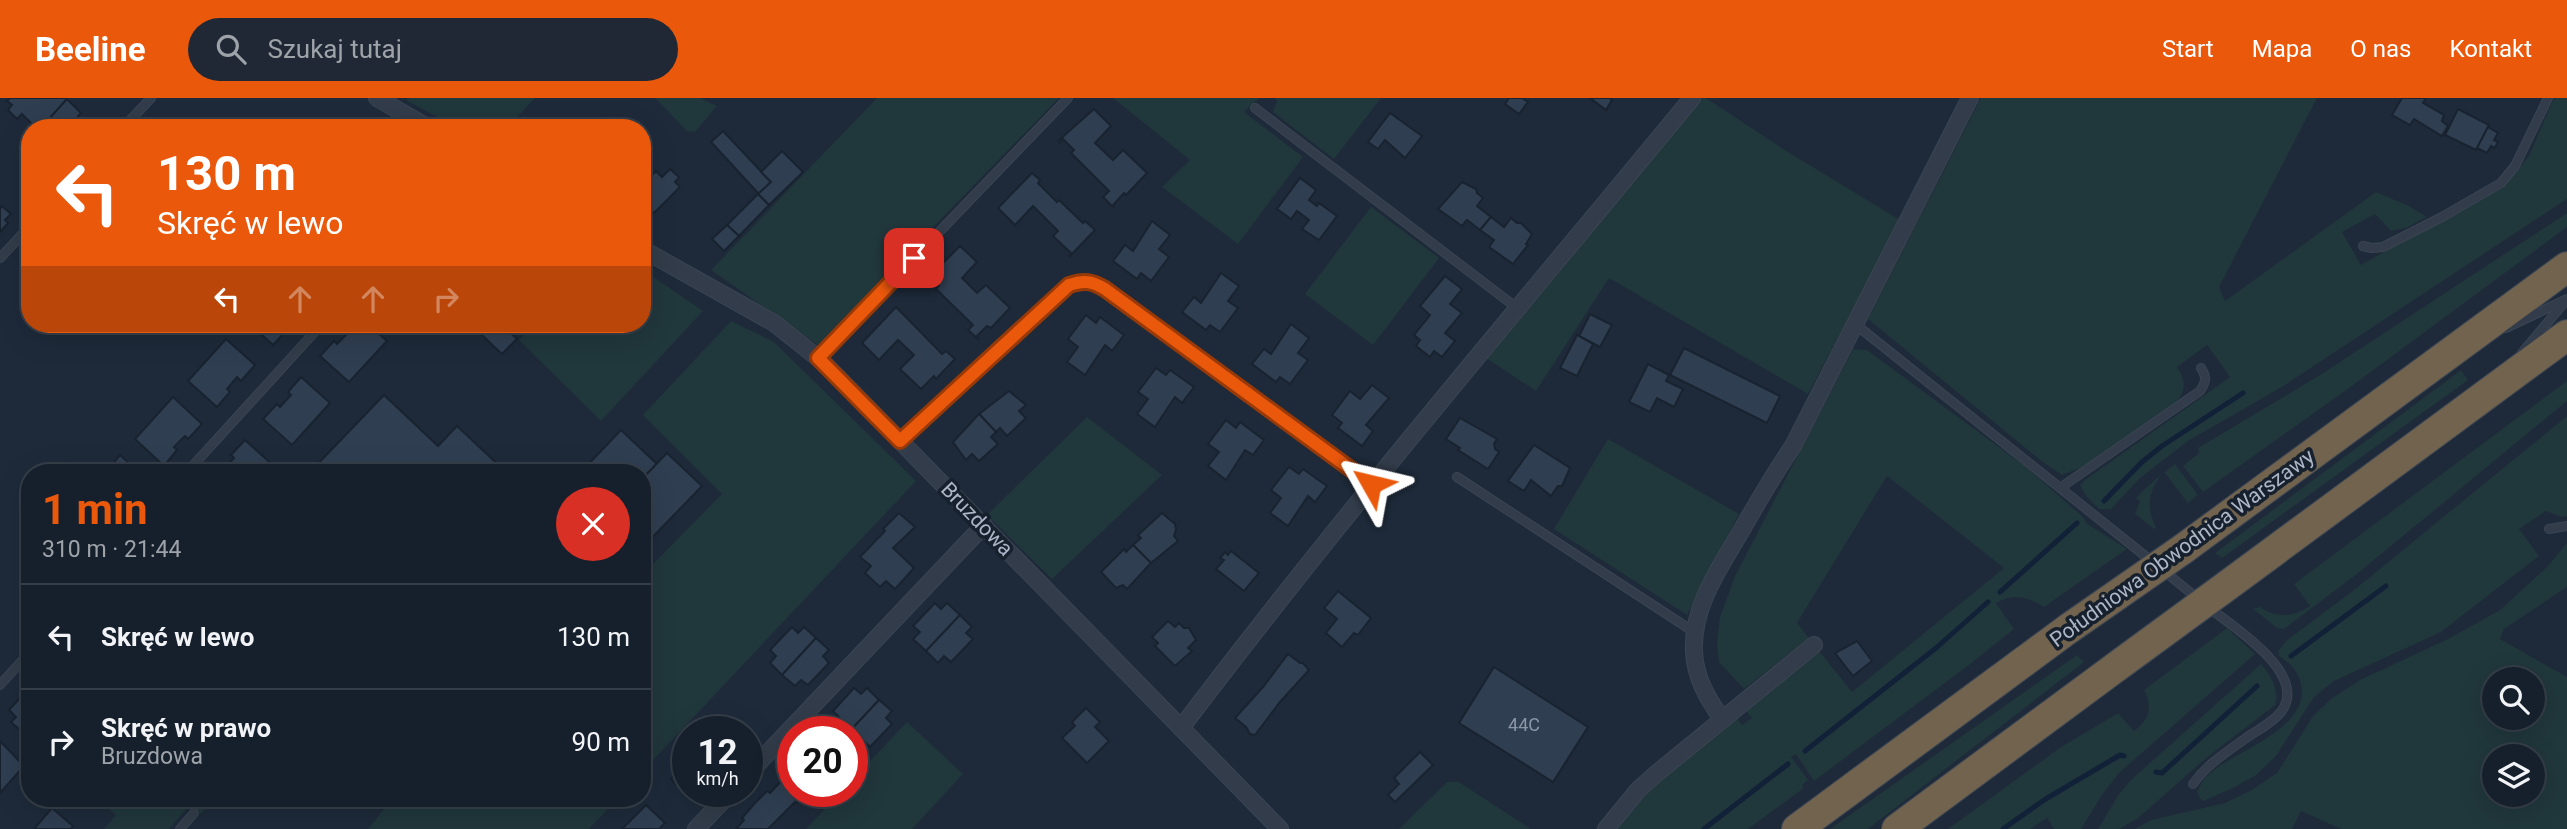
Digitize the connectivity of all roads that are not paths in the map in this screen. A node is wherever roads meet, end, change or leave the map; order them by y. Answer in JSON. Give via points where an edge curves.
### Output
{"nodes":[{"id":1,"x":151,"y":98,"type":"edge"},
{"id":2,"x":377,"y":98,"type":"edge"},
{"id":3,"x":1068,"y":98,"type":"edge"},
{"id":4,"x":1692,"y":98,"type":"edge"},
{"id":5,"x":1970,"y":98,"type":"edge"},
{"id":6,"x":2548,"y":98,"type":"edge"},
{"id":7,"x":1255,"y":108,"type":"dead end"},
{"id":8,"x":131,"y":119,"type":"edge"},
{"id":9,"x":413,"y":119,"type":"edge"},
{"id":10,"x":21,"y":236,"type":"edge"},
{"id":11,"x":2362,"y":246,"type":"dead end"},
{"id":12,"x":651,"y":254,"type":"edge"},
{"id":13,"x":0,"y":258,"type":"edge"},
{"id":14,"x":2567,"y":267,"type":"edge"},
{"id":15,"x":2567,"y":299,"type":"edge"},
{"id":16,"x":1517,"y":308,"type":"junction"},
{"id":17,"x":1855,"y":324,"type":"junction"},
{"id":18,"x":314,"y":333,"type":"edge"},
{"id":19,"x":2567,"y":335,"type":"edge"},
{"id":20,"x":2449,"y":354,"type":"junction"},
{"id":21,"x":818,"y":358,"type":"junction"},
{"id":22,"x":2202,"y":368,"type":"dead end"},
{"id":23,"x":2483,"y":398,"type":"junction"},
{"id":24,"x":900,"y":441,"type":"junction"},
{"id":25,"x":194,"y":464,"type":"edge"},
{"id":26,"x":1457,"y":477,"type":"dead end"},
{"id":27,"x":1371,"y":484,"type":"junction"},
{"id":28,"x":2060,"y":488,"type":"junction"},
{"id":29,"x":984,"y":525,"type":"junction"},
{"id":30,"x":2567,"y":526,"type":"edge"},
{"id":31,"x":2549,"y":528,"type":"dead end"},
{"id":32,"x":1694,"y":632,"type":"junction"},
{"id":33,"x":1814,"y":645,"type":"dead end"},
{"id":34,"x":21,"y":663,"type":"edge"},
{"id":35,"x":0,"y":685,"type":"edge"},
{"id":36,"x":1722,"y":719,"type":"junction"},
{"id":37,"x":1181,"y":728,"type":"junction"},
{"id":38,"x":763,"y":758,"type":"edge"},
{"id":39,"x":2193,"y":784,"type":"dead end"},
{"id":40,"x":717,"y":807,"type":"edge"},
{"id":41,"x":194,"y":813,"type":"dead end"},
{"id":42,"x":180,"y":829,"type":"edge"},
{"id":43,"x":696,"y":829,"type":"edge"},
{"id":44,"x":1280,"y":829,"type":"edge"},
{"id":45,"x":1606,"y":829,"type":"edge"},
{"id":46,"x":1797,"y":829,"type":"edge"},
{"id":47,"x":1897,"y":829,"type":"edge"}],
"edges":[{"from":1,"to":8,"type":"lane"},
{"from":2,"to":9,"type":"street"},
{"from":3,"to":21,"type":"lane"},
{"from":4,"to":16,"type":"street"},
{"from":5,"to":17,"type":"street"},
{"from":6,"to":11,"type":"lane","via":[[2515,166],[2501,183],[2383,247]]},
{"from":7,"to":16,"type":"lane"},
{"from":10,"to":13,"type":"lane"},
{"from":12,"to":21,"type":"street","name":"Bruzdowa","via":[[774,323]]},
{"from":14,"to":20,"type":"highway","name":"Południowa Obwodnica Warszawy"},
{"from":15,"to":20,"type":"lane"},
{"from":15,"to":23,"type":"lane"},
{"from":16,"to":27,"type":"street"},
{"from":17,"to":28,"type":"lane"},
{"from":17,"to":32,"type":"street","via":[[1793,446],[1714,576]]},
{"from":18,"to":25,"type":"lane"},
{"from":19,"to":23,"type":"highway"},
{"from":20,"to":46,"type":"highway","name":"Południowa Obwodnica Warszawy","bridge":true},
{"from":21,"to":24,"type":"street","name":"Bruzdowa"},
{"from":22,"to":28,"type":"lane","via":[[2206,374],[2200,391]]},
{"from":23,"to":47,"type":"highway","bridge":true},
{"from":24,"to":27,"type":"lane","via":[[1069,285],[1084,281],[1105,289]]},
{"from":24,"to":29,"type":"street","name":"Bruzdowa"},
{"from":26,"to":32,"type":"lane"},
{"from":27,"to":37,"type":"street"},
{"from":28,"to":39,"type":"lane","via":[[2266,653],[2285,680],[2287,700],[2282,710],[2211,763]]},
{"from":29,"to":37,"type":"street","name":"Bruzdowa"},
{"from":29,"to":38,"type":"street"},
{"from":30,"to":31,"type":"lane"},
{"from":32,"to":36,"type":"street","via":[[1696,670]]},
{"from":33,"to":36,"type":"street"},
{"from":34,"to":35,"type":"lane"},
{"from":36,"to":45,"type":"street","via":[[1638,790]]},
{"from":37,"to":44,"type":"street","name":"Bruzdowa"},
{"from":40,"to":43,"type":"street"},
{"from":41,"to":42,"type":"lane"}]}
